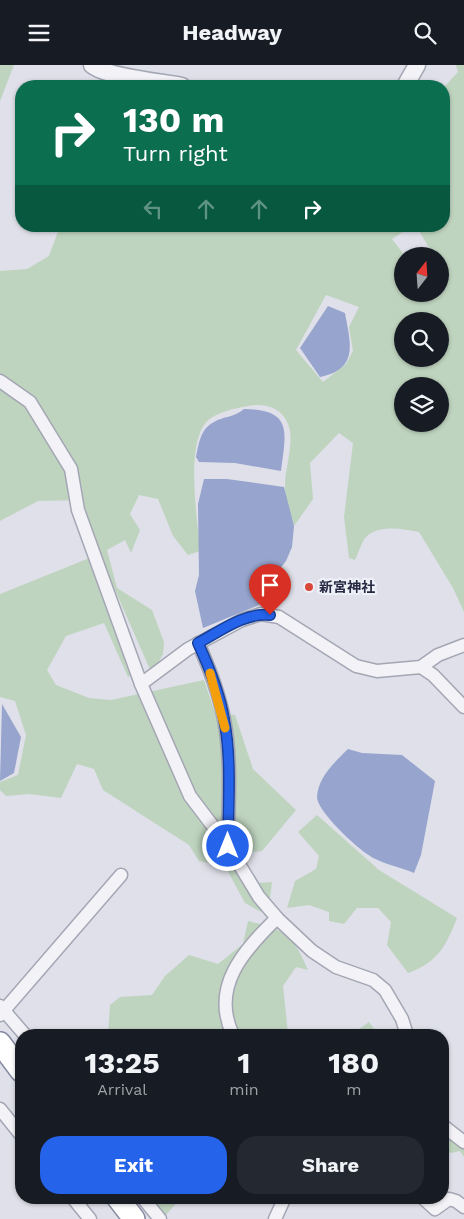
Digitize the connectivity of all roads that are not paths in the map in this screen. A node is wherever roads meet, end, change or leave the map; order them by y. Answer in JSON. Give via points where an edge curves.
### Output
{"nodes":[{"id":1,"x":92,"y":65,"type":"edge"},
{"id":2,"x":417,"y":65,"type":"edge"},
{"id":3,"x":149,"y":80,"type":"edge"},
{"id":4,"x":408,"y":80,"type":"edge"},
{"id":5,"x":0,"y":381,"type":"edge"},
{"id":6,"x":198,"y":643,"type":"junction"},
{"id":7,"x":464,"y":645,"type":"edge"},
{"id":8,"x":420,"y":667,"type":"junction"},
{"id":9,"x":141,"y":684,"type":"junction"},
{"id":10,"x":464,"y":707,"type":"edge"},
{"id":11,"x":228,"y":846,"type":"junction"},
{"id":12,"x":121,"y":875,"type":"dead end"},
{"id":13,"x":277,"y":918,"type":"junction"},
{"id":14,"x":2,"y":1011,"type":"edge"},
{"id":15,"x":19,"y":1029,"type":"edge"},
{"id":16,"x":231,"y":1029,"type":"edge"},
{"id":17,"x":405,"y":1029,"type":"edge"},
{"id":18,"x":0,"y":1043,"type":"edge"},
{"id":19,"x":15,"y":1063,"type":"edge"},
{"id":20,"x":0,"y":1109,"type":"edge"},
{"id":21,"x":15,"y":1128,"type":"edge"},
{"id":22,"x":449,"y":1130,"type":"edge"},
{"id":23,"x":464,"y":1142,"type":"edge"},
{"id":24,"x":449,"y":1199,"type":"edge"},
{"id":25,"x":78,"y":1204,"type":"edge"},
{"id":26,"x":122,"y":1204,"type":"edge"},
{"id":27,"x":148,"y":1204,"type":"edge"},
{"id":28,"x":282,"y":1204,"type":"edge"},
{"id":29,"x":430,"y":1204,"type":"edge"},
{"id":30,"x":442,"y":1204,"type":"edge"},
{"id":31,"x":464,"y":1207,"type":"edge"},
{"id":32,"x":90,"y":1219,"type":"edge"},
{"id":33,"x":134,"y":1219,"type":"edge"},
{"id":34,"x":160,"y":1219,"type":"edge"},
{"id":35,"x":274,"y":1219,"type":"edge"}],
"edges":[{"from":1,"to":3,"type":"street"},
{"from":2,"to":4,"type":"street"},
{"from":5,"to":9,"type":"street","via":[[30,402],[70,469],[78,510]]},
{"from":6,"to":8,"type":"street","via":[[261,614],[280,617],[356,666],[377,671]]},
{"from":6,"to":9,"type":"street"},
{"from":6,"to":11,"type":"street","via":[[224,719]]},
{"from":7,"to":8,"type":"street","via":[[438,655]]},
{"from":8,"to":10,"type":"street","via":[[433,675]]},
{"from":9,"to":11,"type":"street","via":[[190,795]]},
{"from":11,"to":13,"type":"street","via":[[259,897]]},
{"from":12,"to":14,"type":"street"},
{"from":13,"to":16,"type":"street","via":[[242,954],[233,970],[226,998],[227,1022]]},
{"from":13,"to":17,"type":"street","via":[[312,951],[336,967],[373,980],[385,990]]},
{"from":14,"to":15,"type":"street"},
{"from":18,"to":19,"type":"highway"},
{"from":20,"to":21,"type":"street"},
{"from":22,"to":23,"type":"street"},
{"from":24,"to":31,"type":"street"},
{"from":25,"to":32,"type":"street"},
{"from":26,"to":33,"type":"highway"},
{"from":27,"to":34,"type":"street"},
{"from":28,"to":35,"type":"street"},
{"from":29,"to":30,"type":"street","via":[[435,1209]]}]}
